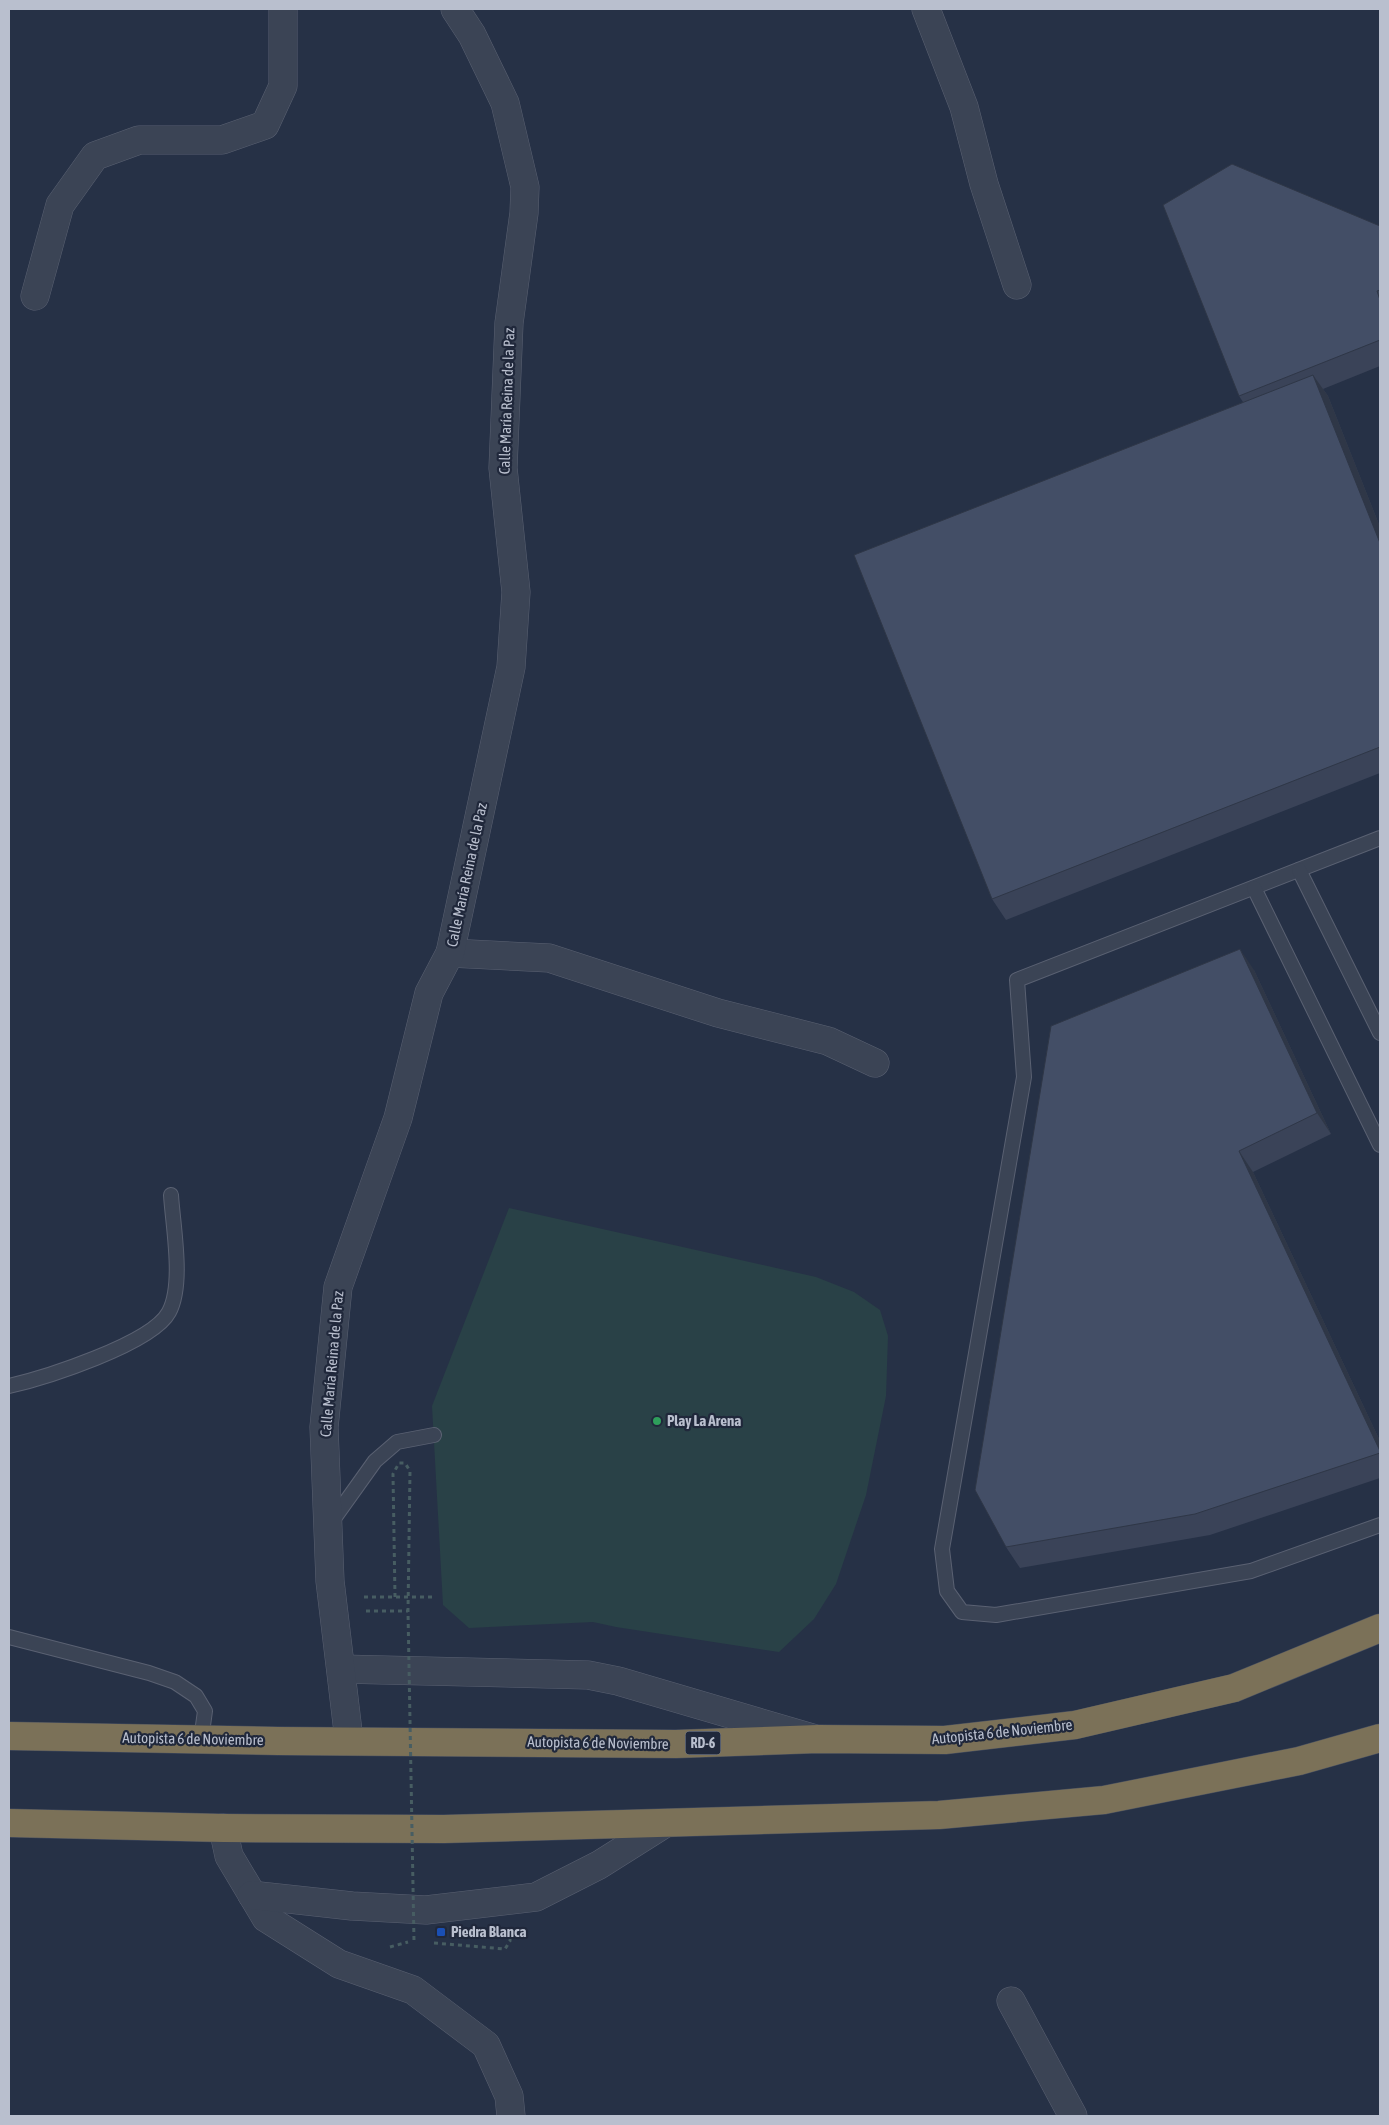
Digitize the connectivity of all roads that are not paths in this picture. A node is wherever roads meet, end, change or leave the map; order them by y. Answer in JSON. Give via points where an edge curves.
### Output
{"nodes":[{"id":1,"x":283,"y":9,"type":"edge"},
{"id":2,"x":455,"y":9,"type":"edge"},
{"id":3,"x":926,"y":9,"type":"edge"},
{"id":4,"x":1017,"y":285,"type":"dead end"},
{"id":5,"x":35,"y":296,"type":"dead end"},
{"id":6,"x":1380,"y":838,"type":"edge"},
{"id":7,"x":1299,"y":870,"type":"junction"},
{"id":8,"x":1254,"y":888,"type":"junction"},
{"id":9,"x":450,"y":953,"type":"junction"},
{"id":10,"x":1380,"y":1033,"type":"edge"},
{"id":11,"x":875,"y":1063,"type":"dead end"},
{"id":12,"x":1380,"y":1145,"type":"edge"},
{"id":13,"x":171,"y":1195,"type":"dead end"},
{"id":14,"x":9,"y":1386,"type":"edge"},
{"id":15,"x":434,"y":1435,"type":"dead end"},
{"id":16,"x":1380,"y":1525,"type":"edge"},
{"id":17,"x":328,"y":1527,"type":"junction"},
{"id":18,"x":1380,"y":1628,"type":"edge"},
{"id":19,"x":9,"y":1637,"type":"edge"},
{"id":20,"x":341,"y":1669,"type":"junction"},
{"id":21,"x":9,"y":1736,"type":"edge"},
{"id":22,"x":1380,"y":1738,"type":"edge"},
{"id":23,"x":818,"y":1739,"type":"junction"},
{"id":24,"x":201,"y":1740,"type":"junction"},
{"id":25,"x":350,"y":1740,"type":"junction"},
{"id":26,"x":9,"y":1823,"type":"edge"},
{"id":27,"x":664,"y":1824,"type":"junction"},
{"id":28,"x":223,"y":1828,"type":"junction"},
{"id":29,"x":252,"y":1895,"type":"junction"},
{"id":30,"x":1011,"y":2002,"type":"dead end"},
{"id":31,"x":511,"y":2116,"type":"edge"},
{"id":32,"x":1073,"y":2116,"type":"edge"}],
"edges":[{"from":1,"to":5,"type":"street","via":[[283,86],[265,125],[222,140],[139,140],[95,156],[60,205]]},
{"from":2,"to":9,"type":"street","name":"Calle María Reina de la Paz","via":[[472,34],[505,103],[525,187],[509,323],[503,468],[516,592],[511,666]]},
{"from":3,"to":4,"type":"street","via":[[964,107],[984,184]]},
{"from":6,"to":7,"type":"lane"},
{"from":7,"to":8,"type":"lane"},
{"from":7,"to":10,"type":"lane"},
{"from":8,"to":12,"type":"lane"},
{"from":8,"to":16,"type":"lane","via":[[1017,980],[1024,1077],[942,1549],[947,1591],[962,1612],[996,1615],[1251,1572]]},
{"from":9,"to":11,"type":"street","via":[[549,958],[718,1014],[828,1041]]},
{"from":9,"to":17,"type":"street","name":"Calle María Reina de la Paz","via":[[429,993],[398,1118],[338,1286],[324,1427]]},
{"from":13,"to":14,"type":"lane","via":[[177,1274],[169,1312],[155,1328],[134,1341]]},
{"from":15,"to":17,"type":"lane","via":[[397,1442],[375,1460]]},
{"from":17,"to":20,"type":"street","name":"Calle María Reina de la Paz","via":[[330,1581]]},
{"from":18,"to":23,"type":"highway","name":"Autopista 6 de Noviembre","number":"RD-6","via":[[1234,1688],[1075,1725],[945,1740]]},
{"from":19,"to":24,"type":"lane","via":[[175,1682],[196,1696],[205,1710]]},
{"from":20,"to":23,"type":"street","via":[[588,1675]]},
{"from":20,"to":25,"type":"street","name":"Calle María Reina de la Paz"},
{"from":21,"to":24,"type":"highway","name":"Autopista 6 de Noviembre","number":"RD-6"},
{"from":22,"to":27,"type":"highway","via":[[1299,1761],[1104,1800],[939,1815]]},
{"from":23,"to":25,"type":"highway","name":"Autopista 6 de Noviembre","number":"RD-6","via":[[676,1744]]},
{"from":24,"to":25,"type":"highway","name":"Autopista 6 de Noviembre","number":"RD-6"},
{"from":26,"to":28,"type":"highway"},
{"from":27,"to":28,"type":"highway","via":[[444,1829]]},
{"from":27,"to":29,"type":"street","via":[[599,1865],[536,1896],[426,1910]]},
{"from":28,"to":29,"type":"street","via":[[229,1856]]},
{"from":29,"to":31,"type":"street","via":[[266,1918],[340,1964],[412,1990],[486,2045],[509,2096]]},
{"from":30,"to":32,"type":"street"}]}
